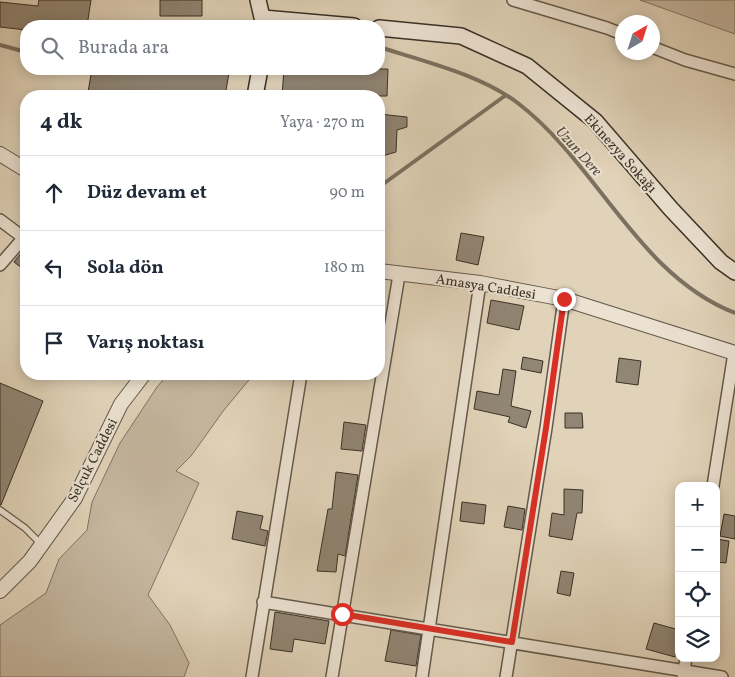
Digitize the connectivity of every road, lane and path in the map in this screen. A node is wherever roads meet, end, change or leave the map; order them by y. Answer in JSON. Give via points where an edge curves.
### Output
{"nodes":[{"id":1,"x":258,"y":0,"type":"edge"},
{"id":2,"x":513,"y":0,"type":"edge"},
{"id":3,"x":263,"y":20,"type":"edge"},
{"id":4,"x":385,"y":29,"type":"edge"},
{"id":5,"x":615,"y":31,"type":"edge"},
{"id":6,"x":660,"y":49,"type":"edge"},
{"id":7,"x":735,"y":74,"type":"edge"},
{"id":8,"x":259,"y":75,"type":"edge"},
{"id":9,"x":256,"y":90,"type":"edge"},
{"id":10,"x":0,"y":154,"type":"edge"},
{"id":11,"x":20,"y":166,"type":"edge"},
{"id":12,"x":0,"y":220,"type":"edge"},
{"id":13,"x":20,"y":234,"type":"edge"},
{"id":14,"x":20,"y":243,"type":"edge"},
{"id":15,"x":0,"y":265,"type":"edge"},
{"id":16,"x":385,"y":272,"type":"edge"},
{"id":17,"x":735,"y":272,"type":"edge"},
{"id":18,"x":399,"y":275,"type":"junction"},
{"id":19,"x":480,"y":283,"type":"junction"},
{"id":20,"x":564,"y":299,"type":"junction"},
{"id":21,"x":735,"y":353,"type":"edge"},
{"id":22,"x":385,"y":358,"type":"edge"},
{"id":23,"x":140,"y":380,"type":"edge"},
{"id":24,"x":300,"y":380,"type":"edge"},
{"id":25,"x":381,"y":380,"type":"edge"},
{"id":26,"x":714,"y":482,"type":"edge"},
{"id":27,"x":0,"y":510,"type":"edge"},
{"id":28,"x":42,"y":545,"type":"junction"},
{"id":29,"x":0,"y":591,"type":"edge"},
{"id":30,"x":263,"y":602,"type":"junction"},
{"id":31,"x":342,"y":614,"type":"junction"},
{"id":32,"x":430,"y":629,"type":"junction"},
{"id":33,"x":512,"y":642,"type":"junction"},
{"id":34,"x":684,"y":674,"type":"edge"},
{"id":35,"x":252,"y":677,"type":"edge"},
{"id":36,"x":332,"y":677,"type":"edge"},
{"id":37,"x":422,"y":677,"type":"edge"},
{"id":38,"x":506,"y":677,"type":"edge"},
{"id":39,"x":722,"y":677,"type":"edge"}],
"edges":[{"from":1,"to":3,"type":"main road"},
{"from":2,"to":5,"type":"street"},
{"from":4,"to":17,"type":"main road","name":"Ekinezya Sokağı","via":[[461,36],[527,66],[595,121],[671,209],[721,262]]},
{"from":6,"to":7,"type":"street"},
{"from":8,"to":9,"type":"main road"},
{"from":10,"to":11,"type":"street"},
{"from":12,"to":13,"type":"street"},
{"from":14,"to":15,"type":"street"},
{"from":16,"to":18,"type":"street","name":"Amasya Caddesi"},
{"from":18,"to":19,"type":"street","name":"Amasya Caddesi"},
{"from":18,"to":22,"type":"street"},
{"from":19,"to":20,"type":"street","name":"Amasya Caddesi"},
{"from":19,"to":32,"type":"street"},
{"from":20,"to":21,"type":"street","name":"Amasya Caddesi"},
{"from":20,"to":33,"type":"street"},
{"from":21,"to":26,"type":"street"},
{"from":23,"to":28,"type":"street","name":"Selçuk Caddesi","via":[[122,404],[75,498]]},
{"from":24,"to":30,"type":"street"},
{"from":25,"to":31,"type":"street"},
{"from":27,"to":28,"type":"lane"},
{"from":28,"to":29,"type":"street","name":"Selçuk Caddesi","via":[[30,562]]},
{"from":30,"to":31,"type":"street"},
{"from":30,"to":35,"type":"street"},
{"from":31,"to":32,"type":"street"},
{"from":31,"to":36,"type":"street"},
{"from":32,"to":33,"type":"street"},
{"from":32,"to":37,"type":"street"},
{"from":33,"to":34,"type":"street"},
{"from":33,"to":38,"type":"street"},
{"from":34,"to":39,"type":"street"}]}
